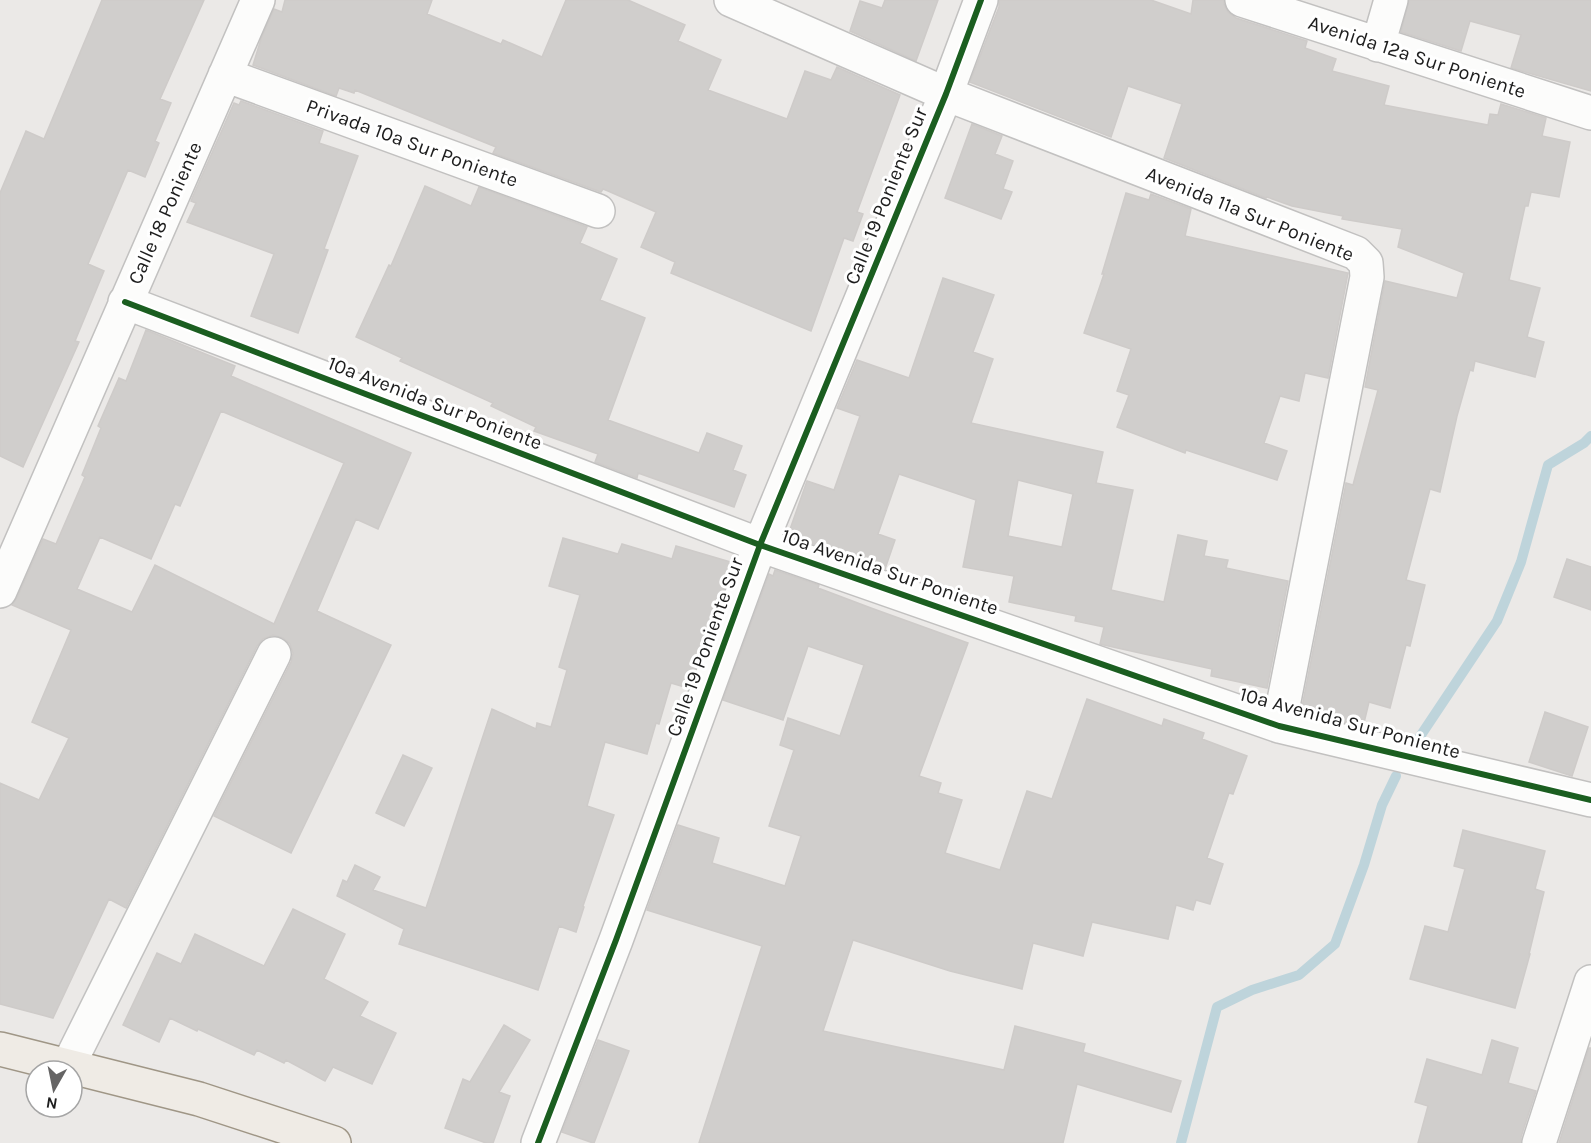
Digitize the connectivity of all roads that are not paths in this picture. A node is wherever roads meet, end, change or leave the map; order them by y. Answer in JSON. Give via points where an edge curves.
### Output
{"nodes":[{"id":1,"x":258,"y":0,"type":"edge"},
{"id":2,"x":731,"y":0,"type":"edge"},
{"id":3,"x":981,"y":0,"type":"edge"},
{"id":4,"x":1242,"y":0,"type":"edge"},
{"id":5,"x":1391,"y":0,"type":"edge"},
{"id":6,"x":1378,"y":45,"type":"junction"},
{"id":7,"x":225,"y":75,"type":"junction"},
{"id":8,"x":946,"y":94,"type":"junction"},
{"id":9,"x":1591,"y":113,"type":"edge"},
{"id":10,"x":598,"y":211,"type":"dead end"},
{"id":11,"x":125,"y":302,"type":"junction"},
{"id":12,"x":760,"y":545,"type":"junction"},
{"id":13,"x":0,"y":591,"type":"edge"},
{"id":14,"x":274,"y":654,"type":"dead end"},
{"id":15,"x":1279,"y":726,"type":"junction"},
{"id":16,"x":1591,"y":800,"type":"edge"},
{"id":17,"x":1591,"y":982,"type":"edge"},
{"id":18,"x":0,"y":1049,"type":"edge"},
{"id":19,"x":40,"y":1059,"type":"edge"},
{"id":20,"x":72,"y":1059,"type":"edge"},
{"id":21,"x":84,"y":1070,"type":"edge"},
{"id":22,"x":334,"y":1143,"type":"edge"},
{"id":23,"x":538,"y":1143,"type":"edge"},
{"id":24,"x":1539,"y":1143,"type":"edge"}],
"edges":[{"from":1,"to":7,"type":"street","name":"Calle 18 Poniente"},
{"from":2,"to":8,"type":"street","name":"Avenida 11a Sur Poniente"},
{"from":3,"to":8,"type":"street","name":"Calle 19 Poniente Sur"},
{"from":4,"to":6,"type":"street","name":"Avenida 12a Sur Poniente"},
{"from":5,"to":6,"type":"street"},
{"from":6,"to":9,"type":"street","name":"Avenida 12a Sur Poniente"},
{"from":7,"to":10,"type":"street","name":"Privada 10a Sur Poniente"},
{"from":7,"to":11,"type":"street","name":"Calle 18 Poniente"},
{"from":8,"to":12,"type":"street","name":"Calle 19 Poniente Sur"},
{"from":8,"to":15,"type":"street","name":"Avenida 11a Sur Poniente","via":[[1356,253],[1366,263],[1367,277]]},
{"from":11,"to":12,"type":"street","name":"10a Avenida Sur Poniente"},
{"from":11,"to":13,"type":"street","name":"Calle 18 Poniente"},
{"from":12,"to":15,"type":"street","name":"10a Avenida Sur Poniente"},
{"from":12,"to":23,"type":"street","name":"Calle 19 Poniente Sur"},
{"from":14,"to":20,"type":"street"},
{"from":15,"to":16,"type":"street","name":"10a Avenida Sur Poniente"},
{"from":17,"to":24,"type":"street"},
{"from":18,"to":19,"type":"main road"},
{"from":21,"to":22,"type":"main road","via":[[199,1099]]}]}
